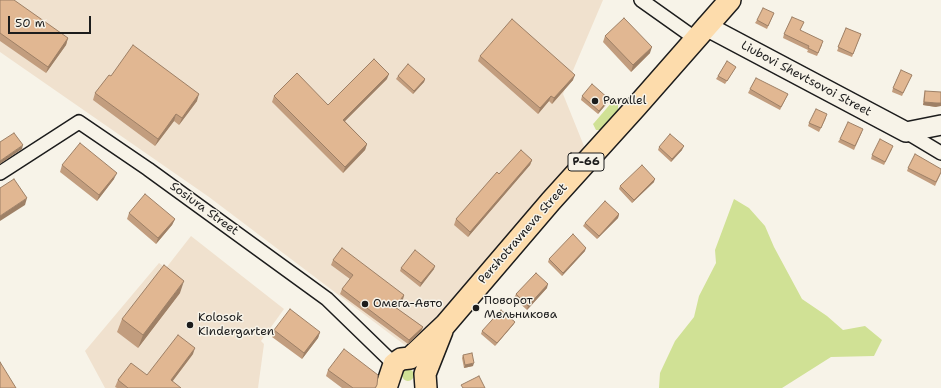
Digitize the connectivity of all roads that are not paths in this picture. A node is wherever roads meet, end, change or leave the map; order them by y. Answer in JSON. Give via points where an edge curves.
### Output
{"nodes":[{"id":1,"x":641,"y":0,"type":"edge"},
{"id":2,"x":730,"y":0,"type":"edge"},
{"id":3,"x":701,"y":32,"type":"junction"},
{"id":4,"x":941,"y":125,"type":"edge"},
{"id":5,"x":906,"y":132,"type":"junction"},
{"id":6,"x":941,"y":153,"type":"edge"},
{"id":7,"x":0,"y":173,"type":"edge"},
{"id":8,"x":445,"y":325,"type":"junction"},
{"id":9,"x":396,"y":374,"type":"edge"},
{"id":10,"x":424,"y":382,"type":"edge"}],
"edges":[{"from":1,"to":3,"type":"street","name":"Liubovi Shevtsovoi Street"},
{"from":2,"to":3,"type":"main road","name":"Pershotravneva Street","number":"Р-66"},
{"from":3,"to":5,"type":"street","name":"Liubovi Shevtsovoi Street"},
{"from":3,"to":8,"type":"main road","name":"Pershotravneva Street","number":"Р-66"},
{"from":4,"to":5,"type":"street"},
{"from":5,"to":6,"type":"street","name":"Liubovi Shevtsovoi Street"},
{"from":7,"to":9,"type":"street","name":"Sosiura Street","via":[[79,122],[327,299]]},
{"from":8,"to":9,"type":"main road","name":"Pershotravneva Street","number":"Р-66"},
{"from":8,"to":10,"type":"main road","name":"Pershotravneva Street","number":"Р-66"},
{"from":9,"to":10,"type":"street","via":[[416,359],[421,363]]}]}
